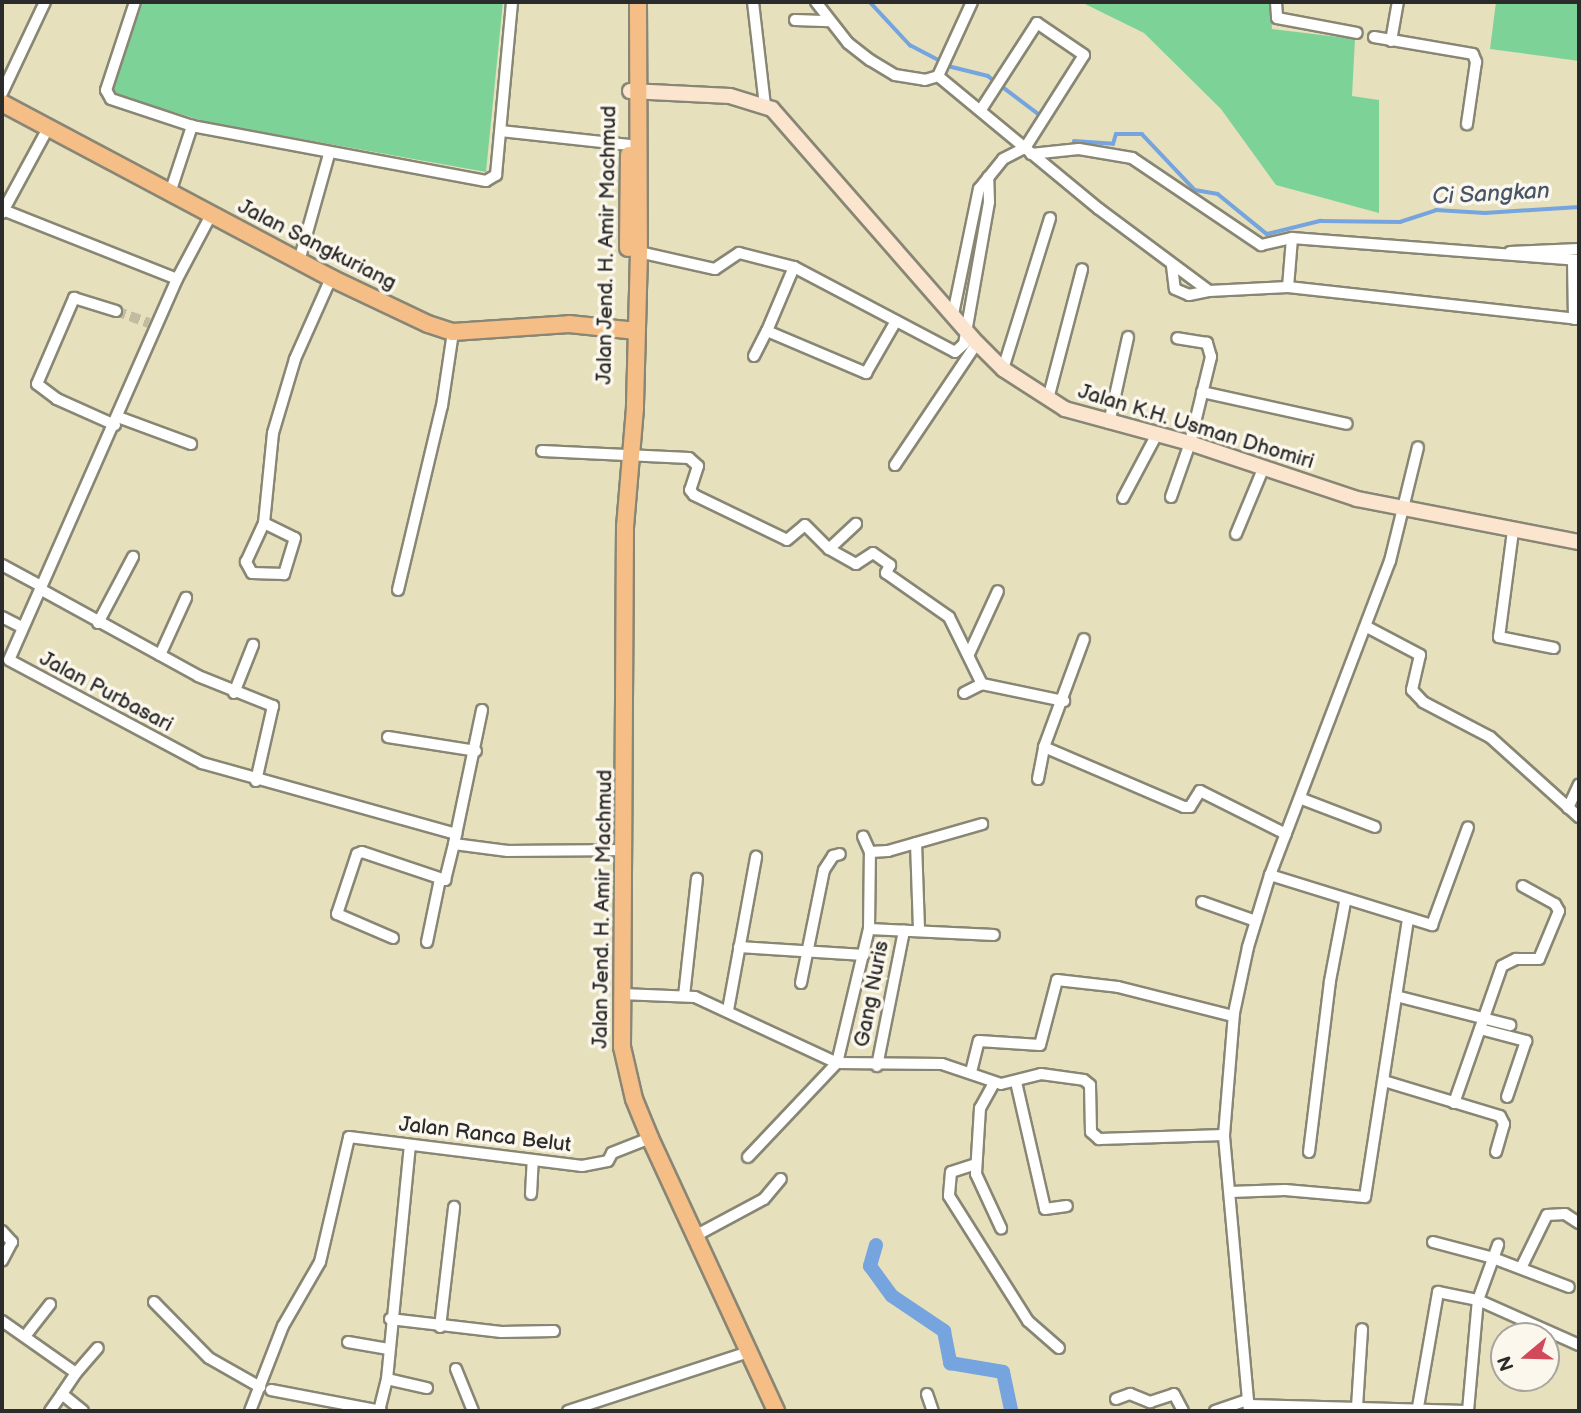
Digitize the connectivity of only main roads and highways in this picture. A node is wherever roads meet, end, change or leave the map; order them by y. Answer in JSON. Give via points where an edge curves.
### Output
{"nodes":[{"id":1,"x":638,"y":2,"type":"edge"},
{"id":2,"x":636,"y":91,"type":"junction"},
{"id":3,"x":2,"y":103,"type":"edge"},
{"id":4,"x":632,"y":331,"type":"junction"},
{"id":5,"x":1579,"y":542,"type":"edge"},
{"id":6,"x":776,"y":1411,"type":"edge"}],
"edges":[{"from":1,"to":2,"type":"main road","name":"Jalan Jend. H. Amir Machmud"},
{"from":2,"to":4,"type":"main road","name":"Jalan Jend. H. Amir Machmud","via":[[639,252]]},
{"from":2,"to":4,"type":"main road","name":"Jalan Jend. H. Amir Machmud","via":[[629,145]]},
{"from":2,"to":5,"type":"main road","name":"Jalan K.H. Usman Dhomiri","via":[[730,96],[765,105],[794,131],[1003,369],[1075,413],[1190,443],[1404,510]]},
{"from":3,"to":4,"type":"main road","name":"Jalan Sangkuriang","via":[[331,278],[453,332],[569,324]]},
{"from":4,"to":6,"type":"main road","name":"Jalan Jend. H. Amir Machmud","via":[[623,1061],[650,1138]]}]}
